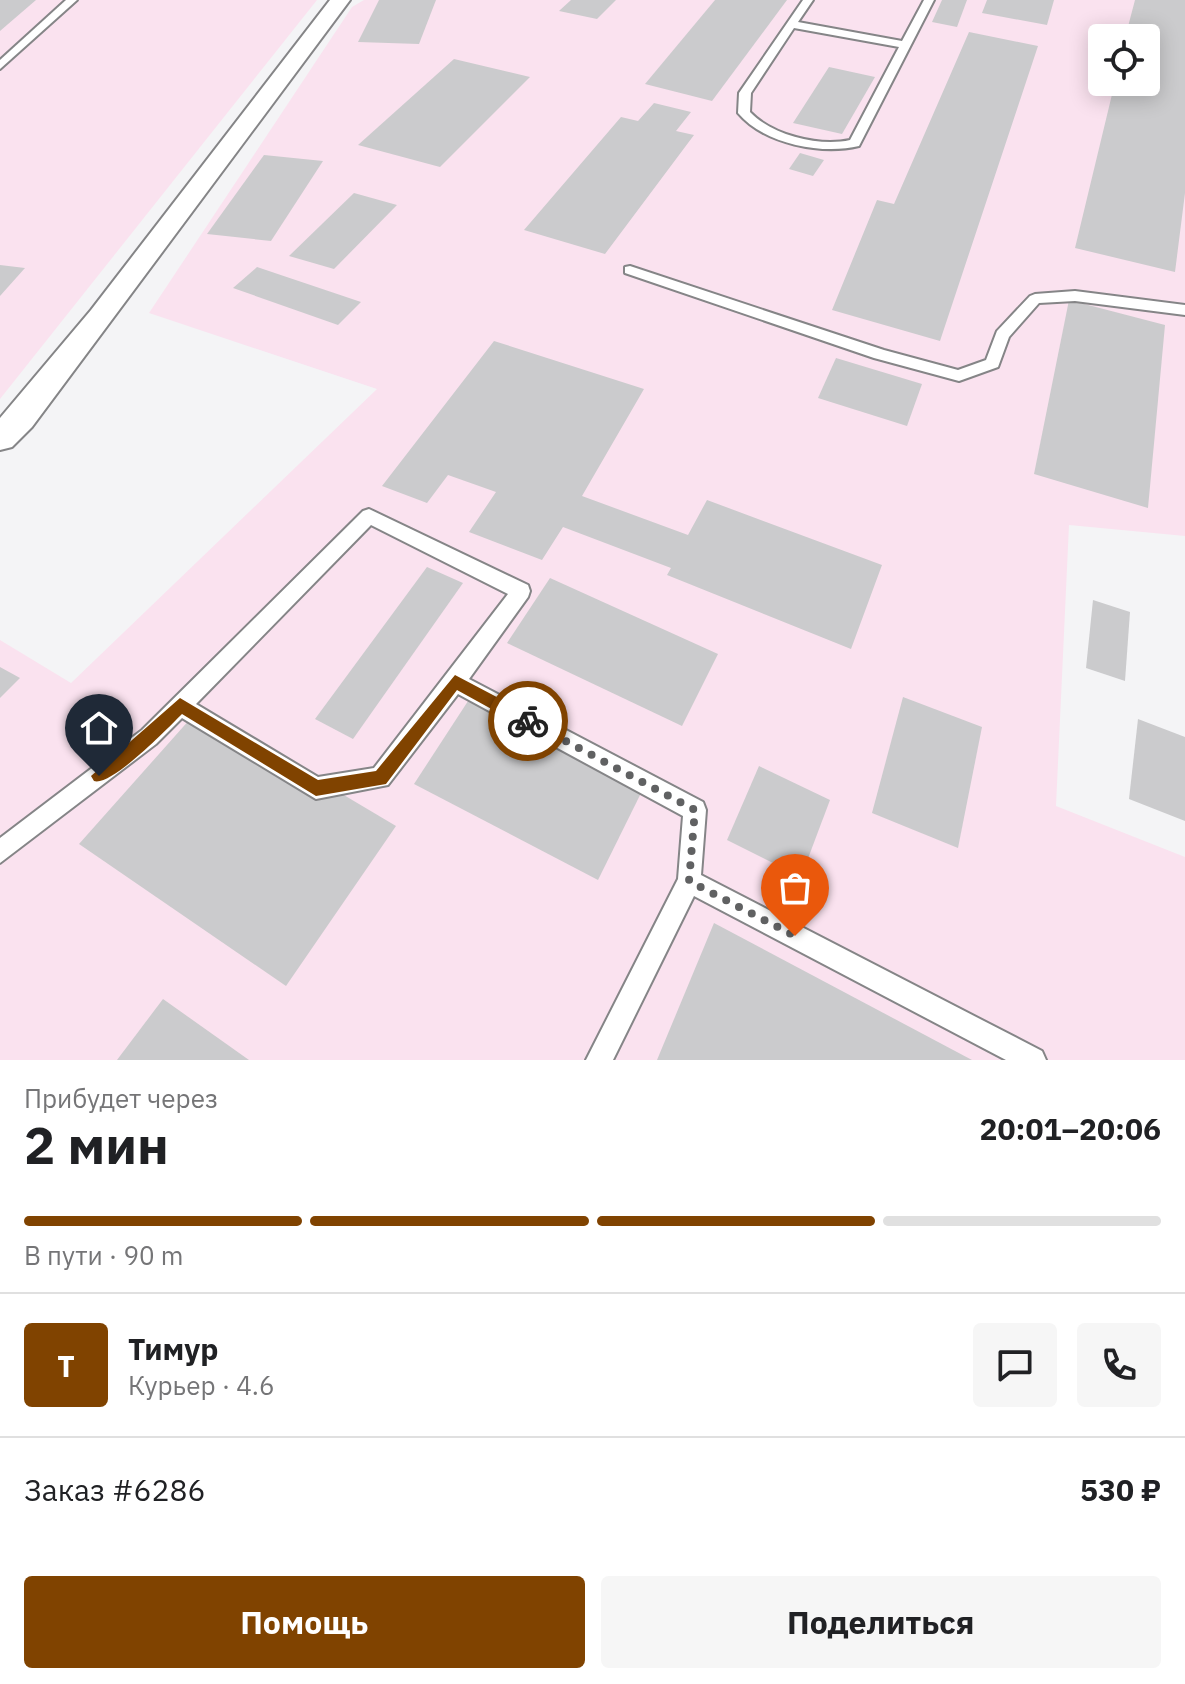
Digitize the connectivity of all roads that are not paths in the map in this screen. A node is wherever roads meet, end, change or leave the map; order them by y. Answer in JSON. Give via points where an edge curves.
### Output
{"nodes":[{"id":1,"x":72,"y":0,"type":"edge"},
{"id":2,"x":340,"y":0,"type":"edge"},
{"id":3,"x":808,"y":0,"type":"edge"},
{"id":4,"x":929,"y":0,"type":"edge"},
{"id":5,"x":791,"y":24,"type":"junction"},
{"id":6,"x":907,"y":45,"type":"junction"},
{"id":7,"x":0,"y":66,"type":"edge"},
{"id":8,"x":630,"y":270,"type":"dead end"},
{"id":9,"x":1185,"y":310,"type":"edge"},
{"id":10,"x":0,"y":438,"type":"edge"},
{"id":11,"x":455,"y":682,"type":"junction"},
{"id":12,"x":180,"y":705,"type":"junction"},
{"id":13,"x":0,"y":852,"type":"edge"},
{"id":14,"x":689,"y":881,"type":"junction"},
{"id":15,"x":599,"y":1060,"type":"edge"},
{"id":16,"x":1033,"y":1060,"type":"edge"}],
"edges":[{"from":1,"to":7,"type":"lane"},
{"from":2,"to":10,"type":"street","via":[[101,317]]},
{"from":3,"to":5,"type":"lane"},
{"from":4,"to":6,"type":"lane"},
{"from":5,"to":6,"type":"lane"},
{"from":5,"to":6,"type":"lane","via":[[745,93],[744,113],[760,129],[821,145],[855,143]]},
{"from":8,"to":9,"type":"lane","via":[[959,376],[993,363],[1002,335],[1035,299],[1075,296]]},
{"from":11,"to":12,"type":"lane","via":[[380,778],[316,788]]},
{"from":11,"to":12,"type":"lane","via":[[521,591],[369,516]]},
{"from":11,"to":14,"type":"lane","via":[[695,810]]},
{"from":12,"to":13,"type":"lane","via":[[149,737]]},
{"from":14,"to":15,"type":"lane"},
{"from":14,"to":16,"type":"lane"}]}
